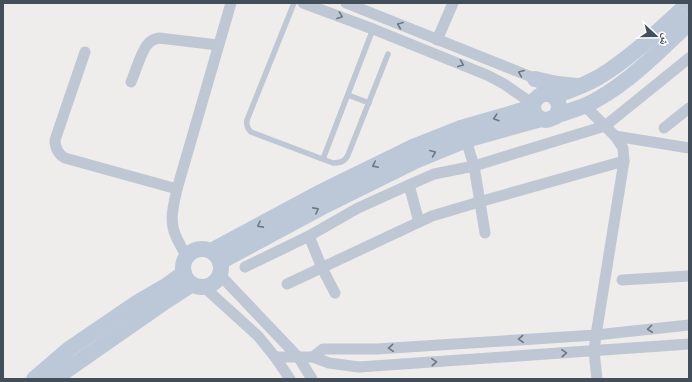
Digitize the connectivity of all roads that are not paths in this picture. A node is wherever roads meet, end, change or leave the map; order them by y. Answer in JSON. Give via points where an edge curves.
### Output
{"nodes":[{"id":1,"x":231,"y":3,"type":"edge"},
{"id":2,"x":294,"y":3,"type":"edge"},
{"id":3,"x":303,"y":3,"type":"edge"},
{"id":4,"x":346,"y":3,"type":"edge"},
{"id":5,"x":453,"y":3,"type":"edge"},
{"id":6,"x":689,"y":3,"type":"edge"},
{"id":7,"x":689,"y":23,"type":"edge"},
{"id":8,"x":373,"y":29,"type":"junction"},
{"id":9,"x":437,"y":40,"type":"junction"},
{"id":10,"x":218,"y":45,"type":"junction"},
{"id":11,"x":85,"y":52,"type":"dead end"},
{"id":12,"x":388,"y":54,"type":"dead end"},
{"id":13,"x":689,"y":58,"type":"edge"},
{"id":14,"x":535,"y":79,"type":"junction"},
{"id":15,"x":132,"y":82,"type":"dead end"},
{"id":16,"x":581,"y":86,"type":"junction"},
{"id":17,"x":348,"y":95,"type":"junction"},
{"id":18,"x":553,"y":96,"type":"junction"},
{"id":19,"x":369,"y":103,"type":"junction"},
{"id":20,"x":585,"y":106,"type":"junction"},
{"id":21,"x":689,"y":108,"type":"edge"},
{"id":22,"x":540,"y":111,"type":"junction"},
{"id":23,"x":685,"y":116,"type":"edge"},
{"id":24,"x":605,"y":126,"type":"junction"},
{"id":25,"x":664,"y":128,"type":"dead end"},
{"id":26,"x":615,"y":136,"type":"junction"},
{"id":27,"x":466,"y":140,"type":"junction"},
{"id":28,"x":689,"y":148,"type":"edge"},
{"id":29,"x":323,"y":159,"type":"junction"},
{"id":30,"x":624,"y":161,"type":"junction"},
{"id":31,"x":474,"y":166,"type":"junction"},
{"id":32,"x":409,"y":184,"type":"junction"},
{"id":33,"x":177,"y":189,"type":"junction"},
{"id":34,"x":479,"y":202,"type":"junction"},
{"id":35,"x":419,"y":222,"type":"junction"},
{"id":36,"x":485,"y":233,"type":"dead end"},
{"id":37,"x":309,"y":236,"type":"junction"},
{"id":38,"x":217,"y":263,"type":"junction"},
{"id":39,"x":245,"y":267,"type":"dead end"},
{"id":40,"x":322,"y":268,"type":"junction"},
{"id":41,"x":191,"y":275,"type":"junction"},
{"id":42,"x":689,"y":276,"type":"edge"},
{"id":43,"x":622,"y":280,"type":"dead end"},
{"id":44,"x":287,"y":284,"type":"dead end"},
{"id":45,"x":335,"y":293,"type":"dead end"},
{"id":46,"x":689,"y":325,"type":"edge"},
{"id":47,"x":596,"y":334,"type":"junction"},
{"id":48,"x":689,"y":344,"type":"edge"},
{"id":49,"x":594,"y":351,"type":"junction"},
{"id":50,"x":275,"y":357,"type":"junction"},
{"id":51,"x":313,"y":357,"type":"junction"},
{"id":52,"x":299,"y":358,"type":"junction"},
{"id":53,"x":34,"y":379,"type":"edge"},
{"id":54,"x":54,"y":379,"type":"edge"},
{"id":55,"x":290,"y":379,"type":"edge"},
{"id":56,"x":312,"y":379,"type":"edge"},
{"id":57,"x":597,"y":379,"type":"edge"}],
"edges":[{"from":1,"to":10,"type":"street"},
{"from":2,"to":29,"type":"lane","via":[[246,124],[253,133]]},
{"from":3,"to":8,"type":"street","one_way":true},
{"from":9,"to":4,"type":"street","one_way":true},
{"from":5,"to":9,"type":"street"},
{"from":6,"to":16,"type":"main road","via":[[628,57]]},
{"from":7,"to":20,"type":"main road","via":[[636,72]]},
{"from":8,"to":17,"type":"lane"},
{"from":8,"to":22,"type":"street","one_way":true,"via":[[487,75],[504,84]]},
{"from":14,"to":9,"type":"street","one_way":true},
{"from":10,"to":15,"type":"street","via":[[158,38],[151,40],[146,46]]},
{"from":10,"to":33,"type":"street"},
{"from":11,"to":33,"type":"street","via":[[55,140],[59,153],[65,158]]},
{"from":12,"to":19,"type":"lane"},
{"from":13,"to":24,"type":"street"},
{"from":14,"to":16,"type":"main road"},
{"from":14,"to":18,"type":"street"},
{"from":16,"to":18,"type":"main road"},
{"from":17,"to":19,"type":"lane"},
{"from":17,"to":29,"type":"lane"},
{"from":18,"to":22,"type":"main road","via":[[540,95],[535,100]]},
{"from":18,"to":22,"type":"main road","via":[[558,102],[558,111]]},
{"from":19,"to":29,"type":"lane","via":[[344,161],[333,163]]},
{"from":20,"to":22,"type":"main road"},
{"from":20,"to":24,"type":"street"},
{"from":21,"to":23,"type":"street"},
{"from":22,"to":27,"type":"main road"},
{"from":22,"to":38,"type":"main road","one_way":true,"via":[[461,128],[413,147],[326,190]]},
{"from":23,"to":25,"type":"street"},
{"from":24,"to":26,"type":"street"},
{"from":24,"to":31,"type":"street"},
{"from":26,"to":28,"type":"street"},
{"from":26,"to":30,"type":"street","via":[[623,148]]},
{"from":27,"to":31,"type":"street"},
{"from":38,"to":27,"type":"main road","one_way":true,"via":[[394,171]]},
{"from":30,"to":34,"type":"street"},
{"from":30,"to":47,"type":"street"},
{"from":31,"to":32,"type":"street","via":[[434,174]]},
{"from":31,"to":34,"type":"street"},
{"from":32,"to":35,"type":"street"},
{"from":32,"to":37,"type":"street","via":[[358,208]]},
{"from":33,"to":41,"type":"street","via":[[172,211],[173,226]]},
{"from":34,"to":35,"type":"street"},
{"from":34,"to":36,"type":"street"},
{"from":35,"to":40,"type":"street"},
{"from":37,"to":39,"type":"street"},
{"from":37,"to":40,"type":"street"},
{"from":38,"to":41,"type":"main road","via":[[213,283],[209,286]]},
{"from":38,"to":41,"type":"main road","via":[[207,249],[193,251]]},
{"from":38,"to":52,"type":"street"},
{"from":40,"to":44,"type":"street"},
{"from":40,"to":45,"type":"street"},
{"from":41,"to":50,"type":"street","via":[[258,336]]},
{"from":41,"to":53,"type":"main road","via":[[135,304],[69,349]]},
{"from":41,"to":54,"type":"main road","via":[[159,305]]},
{"from":42,"to":43,"type":"street"},
{"from":46,"to":47,"type":"street","one_way":true},
{"from":47,"to":49,"type":"street"},
{"from":47,"to":51,"type":"street","one_way":true,"via":[[377,349],[324,349]]},
{"from":48,"to":49,"type":"street"},
{"from":51,"to":49,"type":"street","one_way":true,"via":[[329,363],[359,367]]},
{"from":49,"to":57,"type":"street"},
{"from":50,"to":52,"type":"street"},
{"from":50,"to":55,"type":"street"},
{"from":51,"to":52,"type":"street"},
{"from":52,"to":56,"type":"street"}]}
